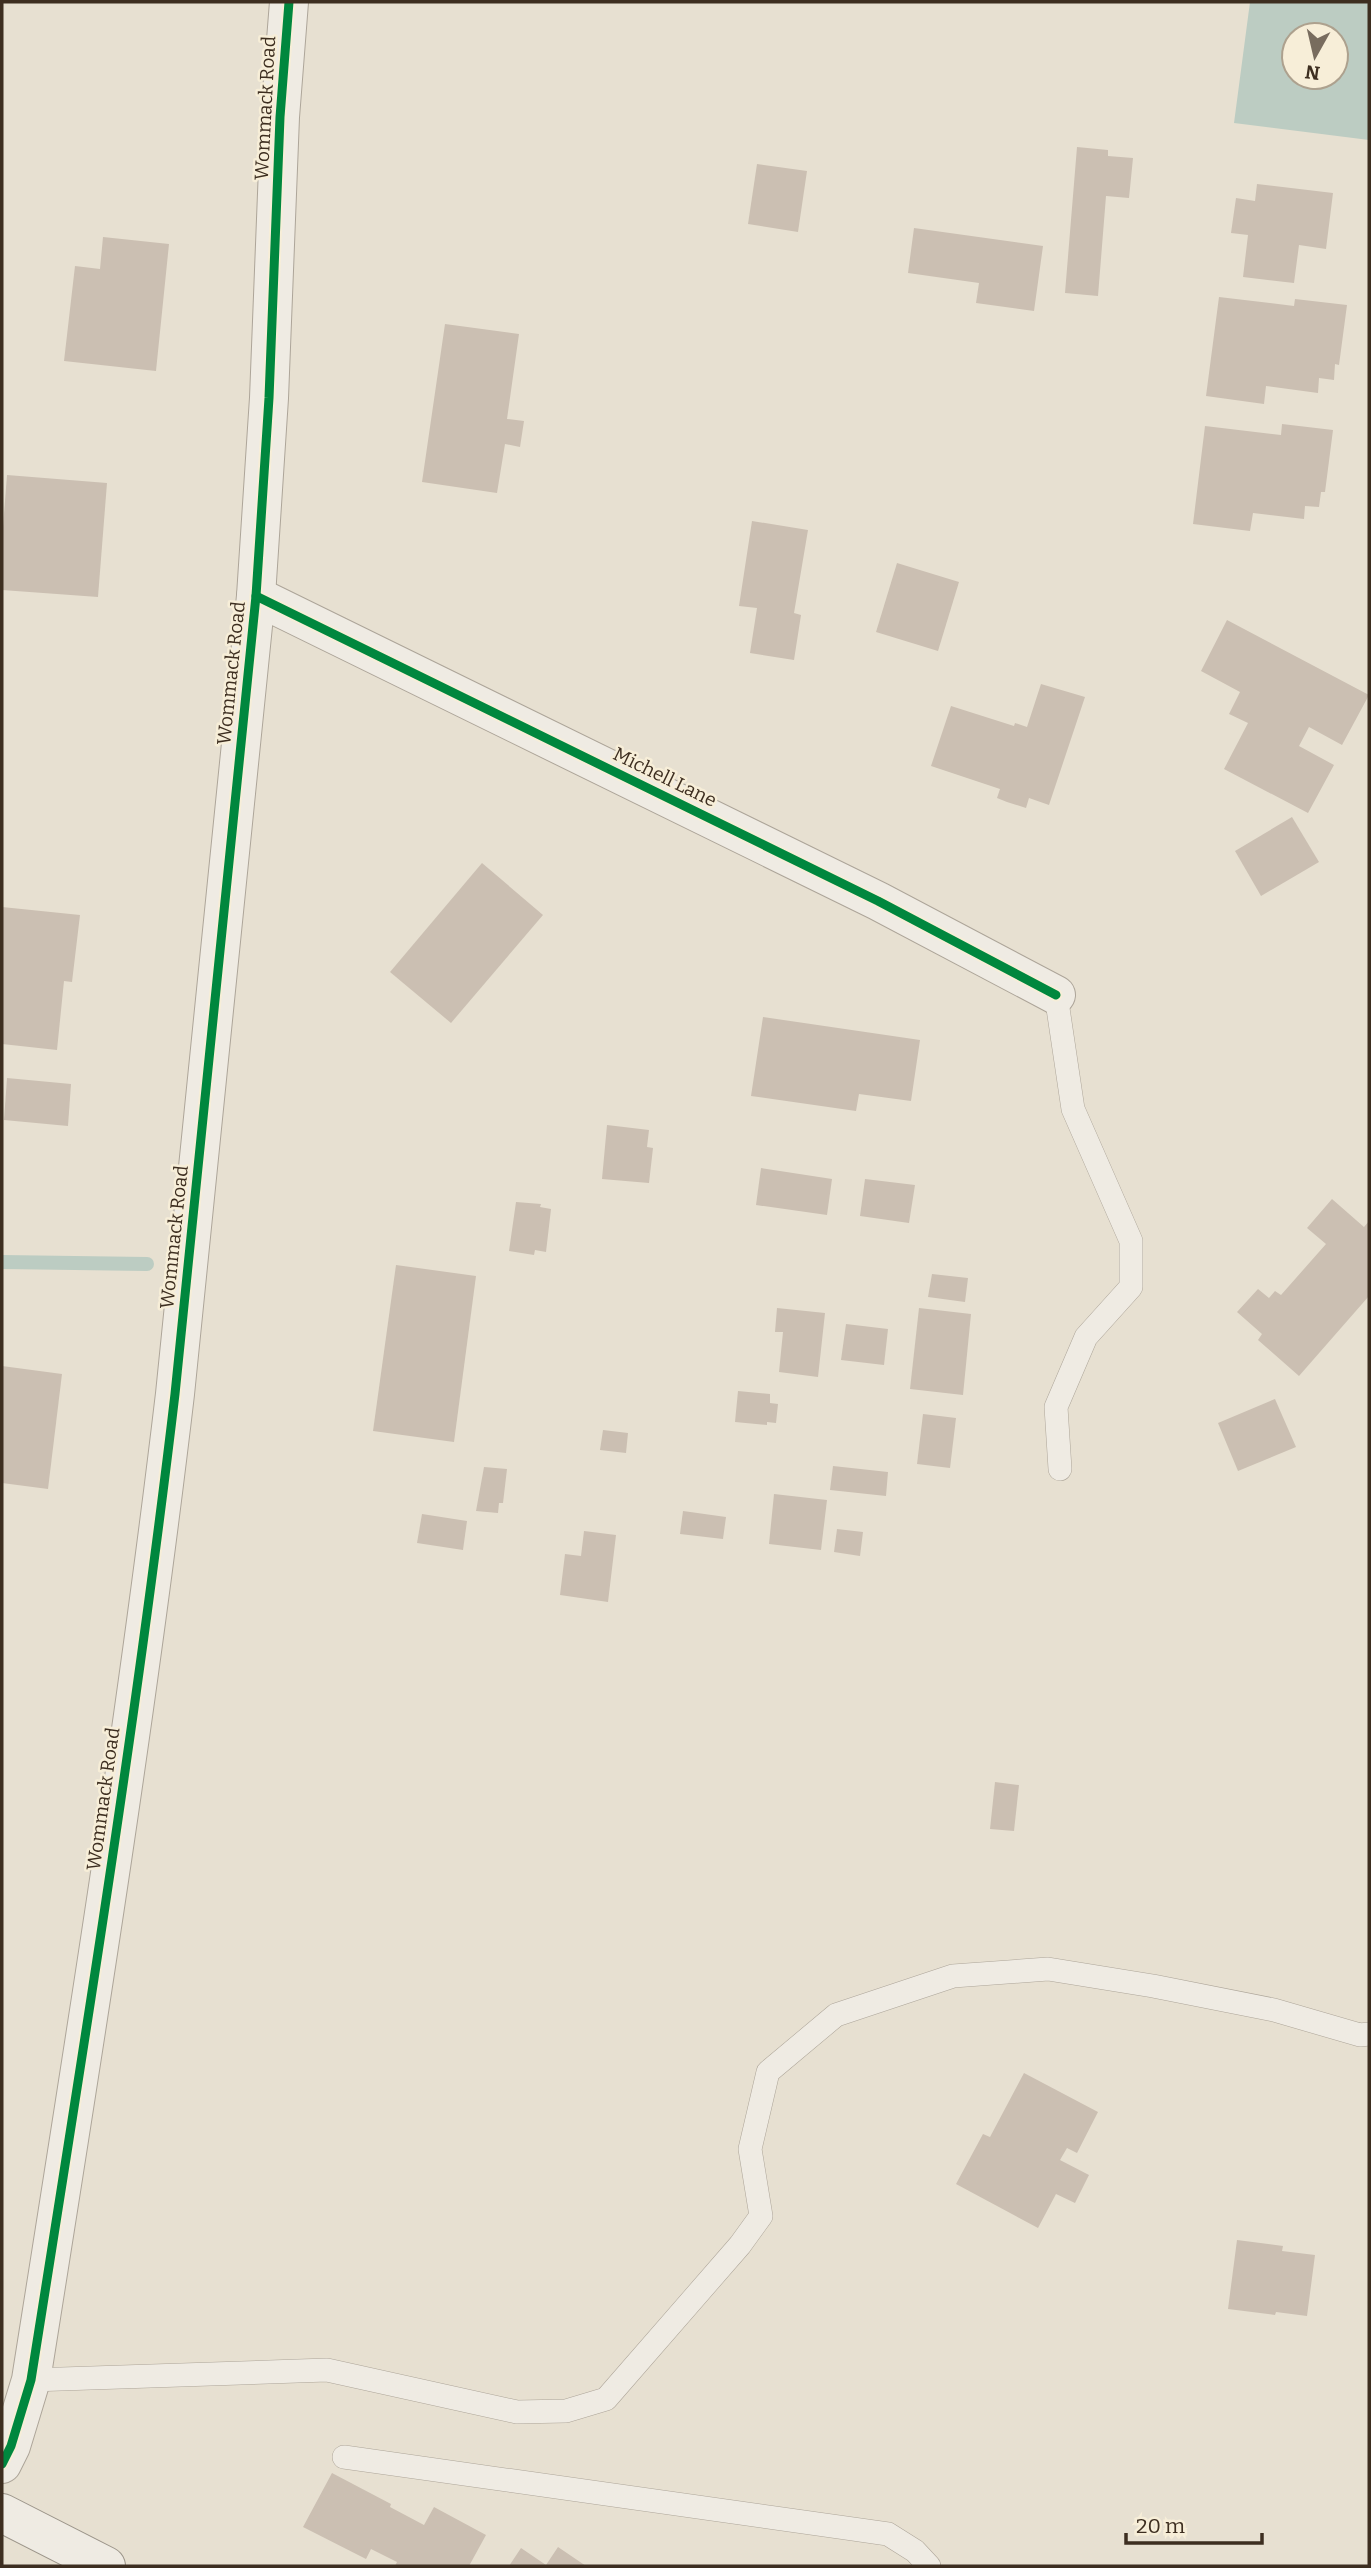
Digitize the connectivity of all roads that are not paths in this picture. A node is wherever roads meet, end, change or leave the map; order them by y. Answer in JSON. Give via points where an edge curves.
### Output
{"nodes":[{"id":1,"x":289,"y":2,"type":"edge"},
{"id":2,"x":256,"y":596,"type":"junction"},
{"id":3,"x":1056,"y":995,"type":"joint"},
{"id":4,"x":1060,"y":1469,"type":"dead end"},
{"id":5,"x":1369,"y":2034,"type":"edge"},
{"id":6,"x":32,"y":2380,"type":"junction"},
{"id":7,"x":344,"y":2457,"type":"dead end"},
{"id":8,"x":2,"y":2464,"type":"edge"},
{"id":9,"x":2,"y":2513,"type":"edge"},
{"id":10,"x":106,"y":2566,"type":"edge"},
{"id":11,"x":929,"y":2566,"type":"edge"}],
"edges":[{"from":1,"to":2,"type":"street","name":"Wommack Road"},
{"from":2,"to":3,"type":"street","name":"Michell Lane","via":[[878,901]]},
{"from":2,"to":6,"type":"street","name":"Wommack Road","via":[[160,1523]]},
{"from":3,"to":4,"type":"lane","via":[[1073,1109],[1131,1241],[1131,1287],[1086,1337],[1056,1407]]},
{"from":5,"to":6,"type":"lane","via":[[1274,2010],[1048,1969],[953,1976],[836,2015],[768,2072],[750,2149],[761,2216],[606,2399],[566,2411],[517,2412],[327,2370]]},
{"from":6,"to":8,"type":"street","name":"Wommack Road"},
{"from":7,"to":11,"type":"lane","via":[[888,2534]]},
{"from":9,"to":10,"type":"street"}]}
